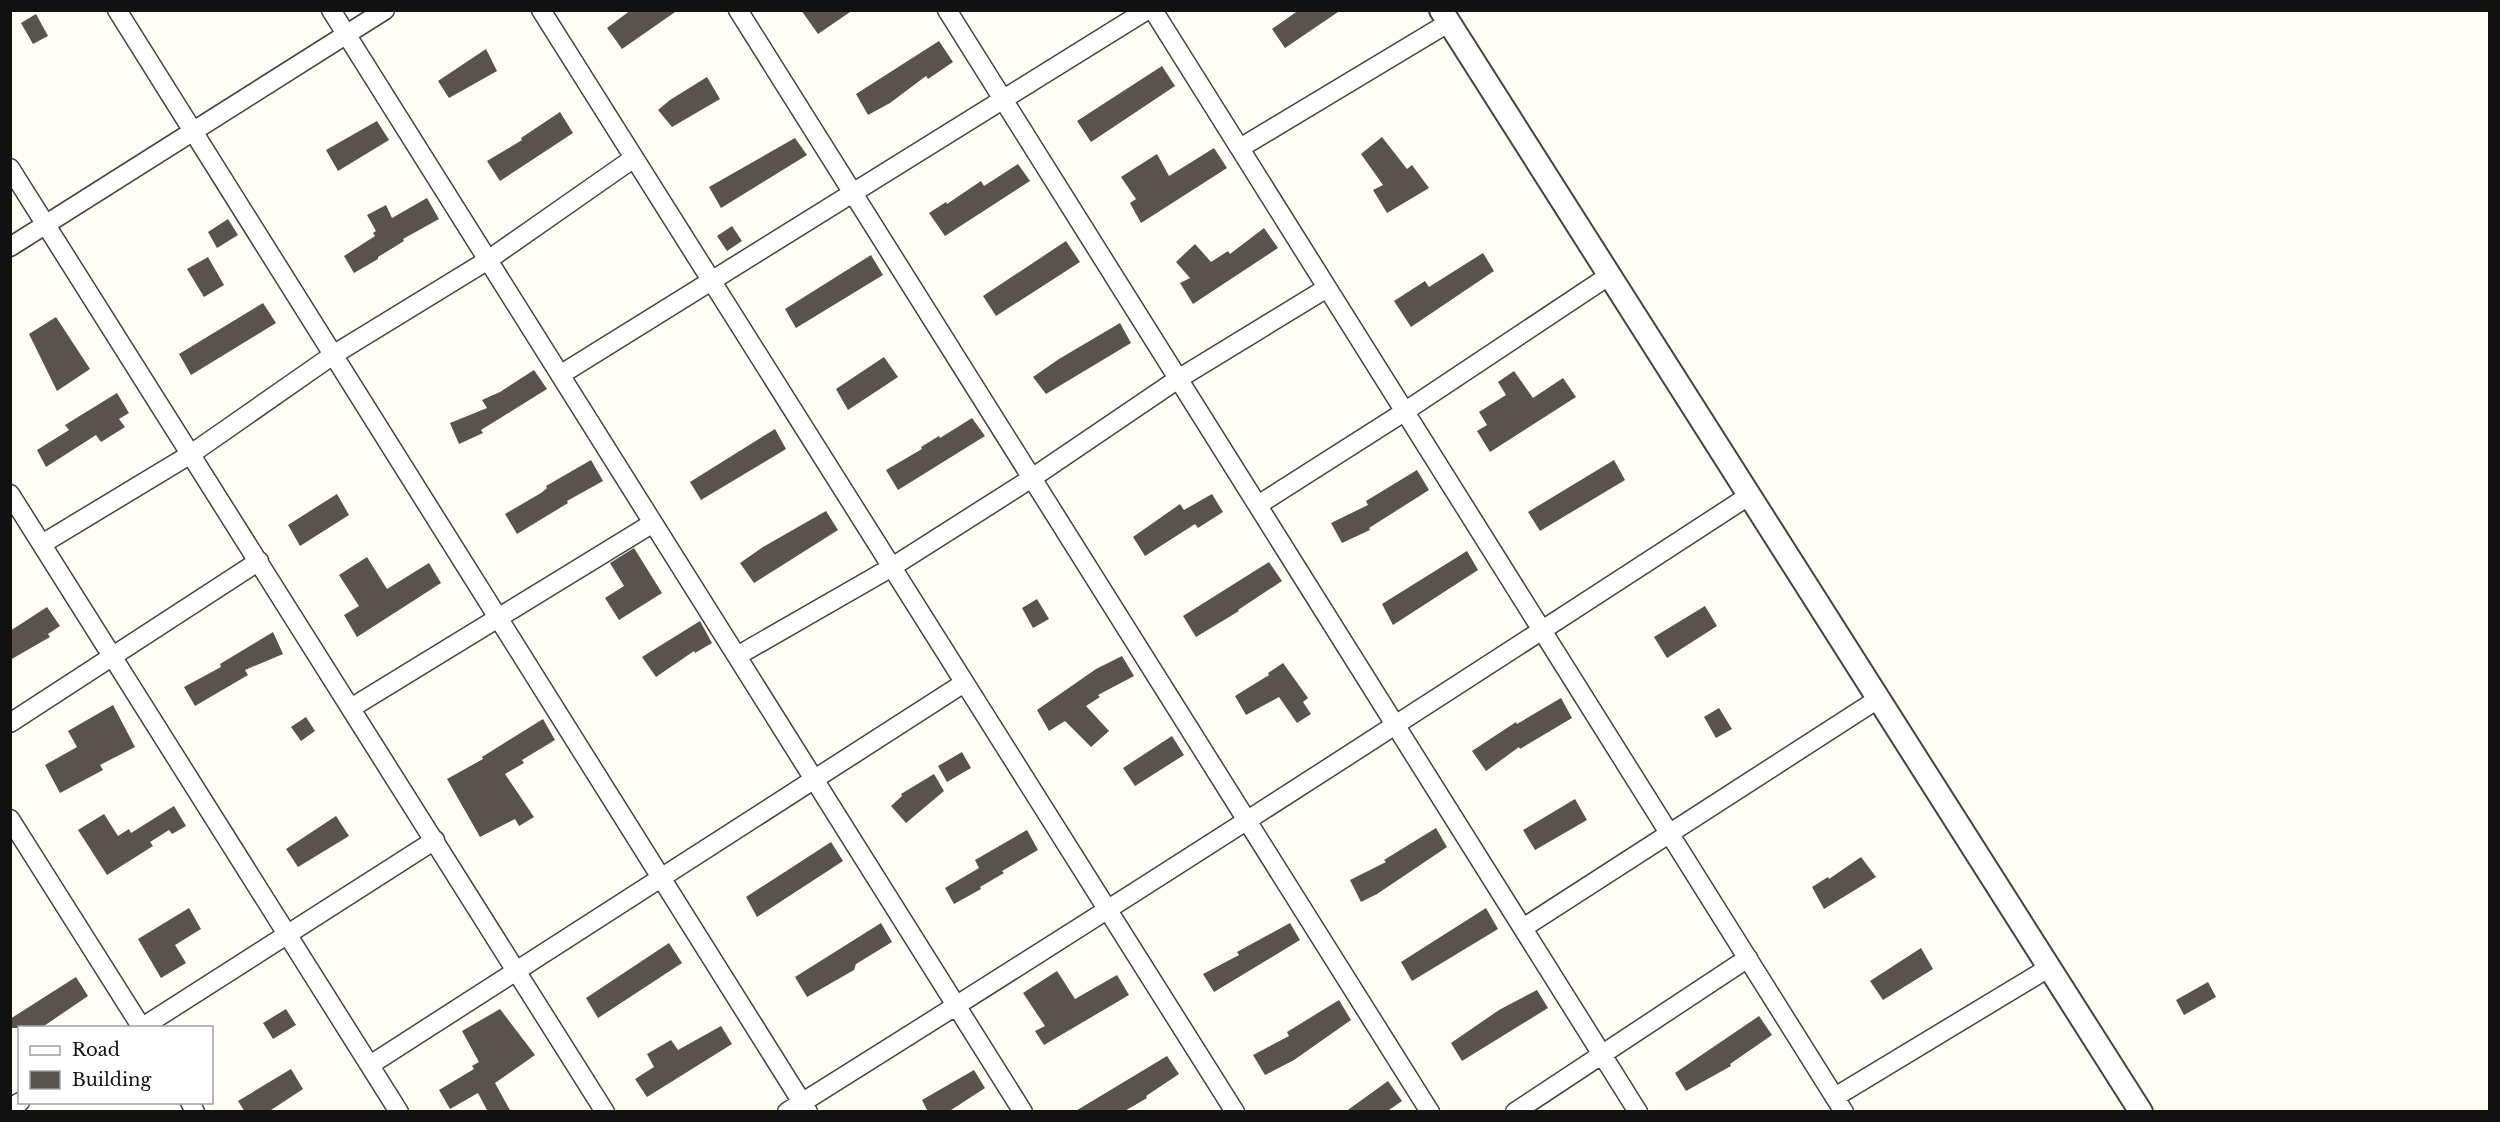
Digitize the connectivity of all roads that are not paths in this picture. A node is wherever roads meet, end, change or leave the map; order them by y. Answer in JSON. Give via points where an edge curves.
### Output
{"nodes":[{"id":1,"x":117,"y":10,"type":"edge"},
{"id":2,"x":331,"y":10,"type":"edge"},
{"id":3,"x":385,"y":10,"type":"edge"},
{"id":4,"x":541,"y":10,"type":"edge"},
{"id":5,"x":738,"y":10,"type":"edge"},
{"id":6,"x":947,"y":10,"type":"edge"},
{"id":7,"x":1147,"y":10,"type":"edge"},
{"id":8,"x":1153,"y":10,"type":"edge"},
{"id":9,"x":1444,"y":17,"type":"edge"},
{"id":10,"x":347,"y":35,"type":"junction"},
{"id":11,"x":1003,"y":100,"type":"junction"},
{"id":12,"x":192,"y":131,"type":"junction"},
{"id":13,"x":1240,"y":148,"type":"junction"},
{"id":14,"x":634,"y":158,"type":"junction"},
{"id":15,"x":10,"y":168,"type":"edge"},
{"id":16,"x":853,"y":193,"type":"junction"},
{"id":17,"x":46,"y":224,"type":"junction"},
{"id":18,"x":10,"y":247,"type":"edge"},
{"id":19,"x":488,"y":260,"type":"junction"},
{"id":20,"x":1610,"y":275,"type":"junction"},
{"id":21,"x":712,"y":281,"type":"junction"},
{"id":22,"x":1327,"y":288,"type":"junction"},
{"id":23,"x":333,"y":355,"type":"junction"},
{"id":24,"x":560,"y":375,"type":"junction"},
{"id":25,"x":1178,"y":379,"type":"junction"},
{"id":26,"x":1404,"y":412,"type":"junction"},
{"id":27,"x":191,"y":454,"type":"junction"},
{"id":28,"x":1032,"y":478,"type":"junction"},
{"id":29,"x":10,"y":494,"type":"edge"},
{"id":30,"x":1750,"y":495,"type":"junction"},
{"id":31,"x":1258,"y":505,"type":"junction"},
{"id":32,"x":653,"y":523,"type":"junction"},
{"id":33,"x":42,"y":544,"type":"junction"},
{"id":34,"x":259,"y":561,"type":"junction"},
{"id":35,"x":892,"y":567,"type":"junction"},
{"id":36,"x":499,"y":619,"type":"junction"},
{"id":37,"x":1542,"y":631,"type":"junction"},
{"id":38,"x":112,"y":655,"type":"junction"},
{"id":39,"x":737,"y":656,"type":"junction"},
{"id":40,"x":964,"y":683,"type":"junction"},
{"id":41,"x":1878,"y":699,"type":"junction"},
{"id":42,"x":351,"y":708,"type":"junction"},
{"id":43,"x":10,"y":723,"type":"edge"},
{"id":44,"x":1395,"y":724,"type":"junction"},
{"id":45,"x":814,"y":780,"type":"junction"},
{"id":46,"x":10,"y":819,"type":"edge"},
{"id":47,"x":1246,"y":819,"type":"junction"},
{"id":48,"x":1670,"y":835,"type":"junction"},
{"id":49,"x":435,"y":840,"type":"junction"},
{"id":50,"x":662,"y":878,"type":"junction"},
{"id":51,"x":1108,"y":911,"type":"junction"},
{"id":52,"x":1523,"y":928,"type":"junction"},
{"id":53,"x":287,"y":934,"type":"junction"},
{"id":54,"x":1748,"y":958,"type":"junction"},
{"id":55,"x":2050,"y":967,"type":"junction"},
{"id":56,"x":517,"y":971,"type":"junction"},
{"id":57,"x":956,"y":1006,"type":"junction"},
{"id":58,"x":141,"y":1026,"type":"edge"},
{"id":59,"x":144,"y":1026,"type":"edge"},
{"id":60,"x":1602,"y":1054,"type":"junction"},
{"id":61,"x":370,"y":1065,"type":"junction"},
{"id":62,"x":1840,"y":1104,"type":"edge"},
{"id":63,"x":799,"y":1108,"type":"edge"},
{"id":64,"x":1233,"y":1111,"type":"edge"},
{"id":65,"x":399,"y":1112,"type":"edge"},
{"id":66,"x":606,"y":1112,"type":"edge"},
{"id":67,"x":1023,"y":1112,"type":"edge"},
{"id":68,"x":1430,"y":1112,"type":"edge"},
{"id":69,"x":1515,"y":1112,"type":"edge"},
{"id":70,"x":1638,"y":1112,"type":"edge"},
{"id":71,"x":2141,"y":1112,"type":"edge"}],
"edges":[{"from":1,"to":12,"type":"street"},
{"from":2,"to":10,"type":"street"},
{"from":3,"to":10,"type":"street"},
{"from":4,"to":14,"type":"street"},
{"from":5,"to":16,"type":"street"},
{"from":6,"to":11,"type":"street"},
{"from":7,"to":11,"type":"street"},
{"from":8,"to":13,"type":"street"},
{"from":9,"to":13,"type":"street"},
{"from":9,"to":20,"type":"street"},
{"from":10,"to":12,"type":"street"},
{"from":10,"to":19,"type":"street"},
{"from":11,"to":16,"type":"street"},
{"from":11,"to":25,"type":"street"},
{"from":12,"to":17,"type":"street"},
{"from":12,"to":23,"type":"street"},
{"from":13,"to":22,"type":"street"},
{"from":14,"to":19,"type":"street"},
{"from":14,"to":21,"type":"street"},
{"from":15,"to":17,"type":"street"},
{"from":16,"to":21,"type":"street"},
{"from":16,"to":28,"type":"street"},
{"from":17,"to":18,"type":"street"},
{"from":17,"to":27,"type":"street"},
{"from":19,"to":23,"type":"street"},
{"from":19,"to":24,"type":"street"},
{"from":20,"to":26,"type":"street"},
{"from":20,"to":30,"type":"street"},
{"from":21,"to":24,"type":"street"},
{"from":21,"to":35,"type":"street"},
{"from":22,"to":25,"type":"street"},
{"from":22,"to":26,"type":"street"},
{"from":23,"to":27,"type":"street"},
{"from":23,"to":36,"type":"street"},
{"from":24,"to":32,"type":"street"},
{"from":25,"to":28,"type":"street"},
{"from":25,"to":31,"type":"street"},
{"from":26,"to":31,"type":"street"},
{"from":26,"to":37,"type":"street"},
{"from":27,"to":33,"type":"street"},
{"from":27,"to":34,"type":"street"},
{"from":28,"to":35,"type":"street"},
{"from":28,"to":47,"type":"street"},
{"from":29,"to":33,"type":"street"},
{"from":30,"to":37,"type":"street"},
{"from":30,"to":41,"type":"street"},
{"from":31,"to":44,"type":"street"},
{"from":32,"to":36,"type":"street"},
{"from":32,"to":39,"type":"street"},
{"from":33,"to":38,"type":"street"},
{"from":34,"to":38,"type":"street"},
{"from":34,"to":42,"type":"street"},
{"from":35,"to":39,"type":"street"},
{"from":35,"to":40,"type":"street"},
{"from":36,"to":42,"type":"street"},
{"from":36,"to":50,"type":"street"},
{"from":37,"to":44,"type":"street"},
{"from":37,"to":48,"type":"street"},
{"from":38,"to":43,"type":"street"},
{"from":38,"to":53,"type":"street"},
{"from":39,"to":45,"type":"street"},
{"from":40,"to":45,"type":"street"},
{"from":40,"to":51,"type":"street"},
{"from":41,"to":48,"type":"street"},
{"from":41,"to":55,"type":"street"},
{"from":42,"to":49,"type":"street"},
{"from":44,"to":47,"type":"street"},
{"from":44,"to":52,"type":"street"},
{"from":45,"to":50,"type":"street"},
{"from":45,"to":57,"type":"street"},
{"from":46,"to":58,"type":"street"},
{"from":47,"to":51,"type":"street"},
{"from":47,"to":68,"type":"street"},
{"from":48,"to":52,"type":"street"},
{"from":48,"to":54,"type":"street"},
{"from":49,"to":53,"type":"street"},
{"from":49,"to":56,"type":"street"},
{"from":50,"to":56,"type":"street"},
{"from":50,"to":63,"type":"street"},
{"from":51,"to":57,"type":"street"},
{"from":51,"to":64,"type":"street"},
{"from":52,"to":60,"type":"street"},
{"from":53,"to":59,"type":"street"},
{"from":53,"to":61,"type":"street"},
{"from":54,"to":60,"type":"street"},
{"from":54,"to":62,"type":"street"},
{"from":55,"to":62,"type":"street"},
{"from":55,"to":71,"type":"street"},
{"from":56,"to":61,"type":"street"},
{"from":56,"to":66,"type":"street"},
{"from":57,"to":63,"type":"street"},
{"from":57,"to":67,"type":"street"},
{"from":60,"to":69,"type":"street"},
{"from":60,"to":70,"type":"street"},
{"from":61,"to":65,"type":"street"}]}
